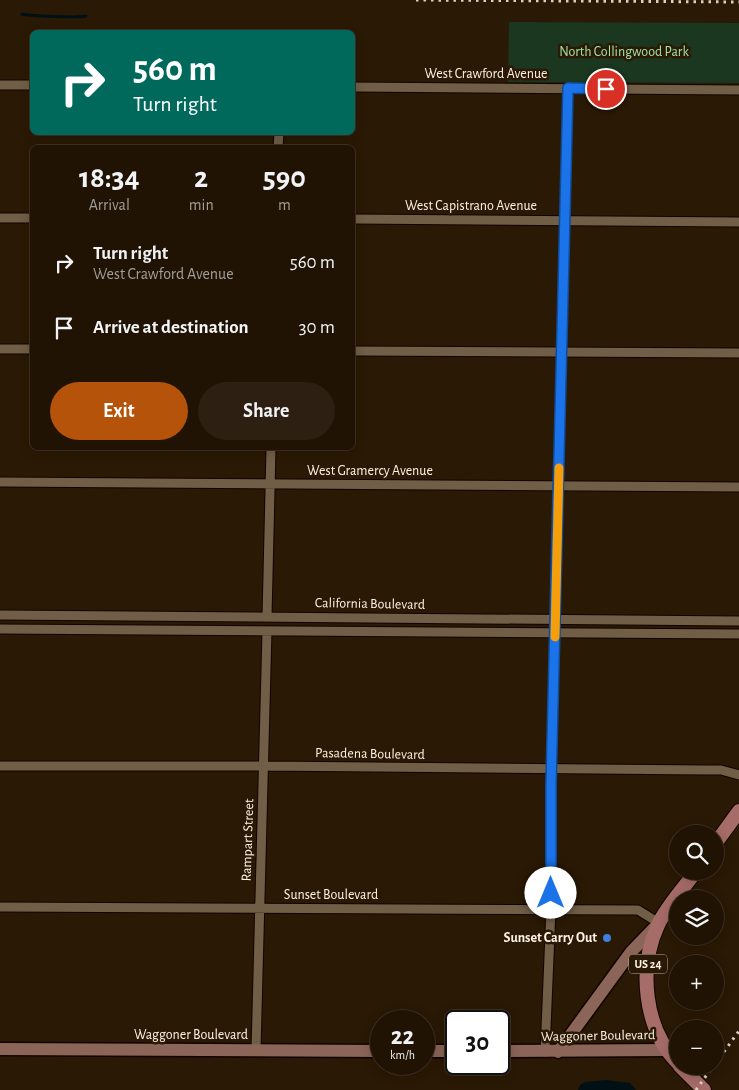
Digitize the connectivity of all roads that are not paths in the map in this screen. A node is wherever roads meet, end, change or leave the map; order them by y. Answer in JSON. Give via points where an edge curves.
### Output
{"nodes":[{"id":1,"x":0,"y":85,"type":"edge"},
{"id":2,"x":30,"y":85,"type":"edge"},
{"id":3,"x":355,"y":87,"type":"edge"},
{"id":4,"x":568,"y":88,"type":"junction"},
{"id":5,"x":739,"y":90,"type":"edge"},
{"id":6,"x":0,"y":218,"type":"edge"},
{"id":7,"x":30,"y":218,"type":"edge"},
{"id":8,"x":355,"y":219,"type":"edge"},
{"id":9,"x":564,"y":220,"type":"junction"},
{"id":10,"x":739,"y":222,"type":"edge"},
{"id":11,"x":0,"y":349,"type":"edge"},
{"id":12,"x":30,"y":349,"type":"edge"},
{"id":13,"x":355,"y":351,"type":"edge"},
{"id":14,"x":562,"y":352,"type":"junction"},
{"id":15,"x":739,"y":353,"type":"edge"},
{"id":16,"x":271,"y":450,"type":"edge"},
{"id":17,"x":0,"y":482,"type":"edge"},
{"id":18,"x":270,"y":484,"type":"junction"},
{"id":19,"x":558,"y":486,"type":"junction"},
{"id":20,"x":739,"y":486,"type":"edge"},
{"id":21,"x":0,"y":615,"type":"edge"},
{"id":22,"x":122,"y":616,"type":"junction"},
{"id":23,"x":267,"y":617,"type":"junction"},
{"id":24,"x":412,"y":618,"type":"junction"},
{"id":25,"x":555,"y":619,"type":"junction"},
{"id":26,"x":717,"y":620,"type":"junction"},
{"id":27,"x":739,"y":621,"type":"edge"},
{"id":28,"x":0,"y":629,"type":"edge"},
{"id":29,"x":122,"y":630,"type":"junction"},
{"id":30,"x":267,"y":631,"type":"junction"},
{"id":31,"x":412,"y":632,"type":"junction"},
{"id":32,"x":555,"y":633,"type":"junction"},
{"id":33,"x":718,"y":634,"type":"junction"},
{"id":34,"x":739,"y":634,"type":"edge"},
{"id":35,"x":0,"y":766,"type":"edge"},
{"id":36,"x":264,"y":766,"type":"junction"},
{"id":37,"x":552,"y":769,"type":"junction"},
{"id":38,"x":739,"y":775,"type":"edge"},
{"id":39,"x":739,"y":811,"type":"edge"},
{"id":40,"x":724,"y":832,"type":"edge"},
{"id":41,"x":689,"y":880,"type":"edge"},
{"id":42,"x":0,"y":907,"type":"edge"},
{"id":43,"x":259,"y":908,"type":"junction"},
{"id":44,"x":551,"y":909,"type":"junction"},
{"id":45,"x":659,"y":922,"type":"junction"},
{"id":46,"x":0,"y":1049,"type":"edge"},
{"id":47,"x":256,"y":1050,"type":"junction"},
{"id":48,"x":370,"y":1050,"type":"edge"},
{"id":49,"x":667,"y":1050,"type":"junction"},
{"id":50,"x":510,"y":1051,"type":"edge"},
{"id":51,"x":552,"y":1052,"type":"junction"},
{"id":52,"x":669,"y":1052,"type":"edge"},
{"id":53,"x":689,"y":1075,"type":"edge"},
{"id":54,"x":704,"y":1090,"type":"edge"}],
"edges":[{"from":1,"to":2,"type":"street"},
{"from":3,"to":4,"type":"street","name":"West Crawford Avenue"},
{"from":4,"to":5,"type":"street","name":"West Crawford Avenue"},
{"from":4,"to":9,"type":"street"},
{"from":6,"to":7,"type":"street"},
{"from":8,"to":9,"type":"street","name":"West Capistrano Avenue"},
{"from":9,"to":10,"type":"street","name":"West Capistrano Avenue"},
{"from":9,"to":14,"type":"street"},
{"from":11,"to":12,"type":"street"},
{"from":13,"to":14,"type":"street"},
{"from":14,"to":15,"type":"street"},
{"from":14,"to":19,"type":"street"},
{"from":16,"to":18,"type":"street","name":"Rampart Street"},
{"from":17,"to":18,"type":"street","name":"West Gramercy Avenue"},
{"from":18,"to":19,"type":"street","name":"West Gramercy Avenue"},
{"from":18,"to":23,"type":"street","name":"Rampart Street"},
{"from":19,"to":20,"type":"street","name":"West Gramercy Avenue"},
{"from":19,"to":25,"type":"street"},
{"from":21,"to":22,"type":"street","name":"California Boulevard"},
{"from":22,"to":23,"type":"street","name":"California Boulevard"},
{"from":22,"to":29,"type":"street"},
{"from":23,"to":24,"type":"street","name":"California Boulevard"},
{"from":23,"to":30,"type":"street","name":"Rampart Street","via":[[275,622],[275,626]]},
{"from":24,"to":25,"type":"street","name":"California Boulevard"},
{"from":24,"to":31,"type":"street"},
{"from":25,"to":26,"type":"street","name":"California Boulevard"},
{"from":25,"to":32,"type":"street"},
{"from":26,"to":27,"type":"street","name":"California Boulevard"},
{"from":26,"to":33,"type":"street"},
{"from":28,"to":29,"type":"street","name":"California Boulevard"},
{"from":29,"to":30,"type":"street","name":"California Boulevard"},
{"from":30,"to":31,"type":"street","name":"California Boulevard"},
{"from":30,"to":36,"type":"street","name":"Rampart Street"},
{"from":31,"to":32,"type":"street","name":"California Boulevard"},
{"from":32,"to":33,"type":"street","name":"California Boulevard"},
{"from":32,"to":37,"type":"street"},
{"from":33,"to":34,"type":"street","name":"California Boulevard"},
{"from":35,"to":36,"type":"street","name":"Pasadena Boulevard"},
{"from":36,"to":37,"type":"street","name":"Pasadena Boulevard"},
{"from":36,"to":43,"type":"street","name":"Rampart Street"},
{"from":37,"to":38,"type":"street","name":"Pasadena Boulevard","via":[[722,770]]},
{"from":37,"to":44,"type":"street"},
{"from":39,"to":40,"type":"main road"},
{"from":41,"to":45,"type":"main road","number":"US 24"},
{"from":42,"to":43,"type":"street","name":"Sunset Boulevard"},
{"from":43,"to":44,"type":"street","name":"Sunset Boulevard"},
{"from":43,"to":47,"type":"street","name":"Rampart Street"},
{"from":44,"to":45,"type":"street","name":"Sunset Boulevard","via":[[638,910]]},
{"from":44,"to":51,"type":"street"},
{"from":45,"to":49,"type":"main road","number":"US 24","via":[[649,953],[647,991],[652,1016]]},
{"from":45,"to":51,"type":"street","via":[[631,952]]},
{"from":46,"to":47,"type":"street","name":"Waggoner Boulevard"},
{"from":47,"to":48,"type":"street","name":"Waggoner Boulevard"},
{"from":49,"to":51,"type":"street","name":"Waggoner Boulevard"},
{"from":49,"to":52,"type":"main road","number":"US 24"},
{"from":50,"to":51,"type":"street","name":"Waggoner Boulevard"},
{"from":53,"to":54,"type":"main road"}]}
